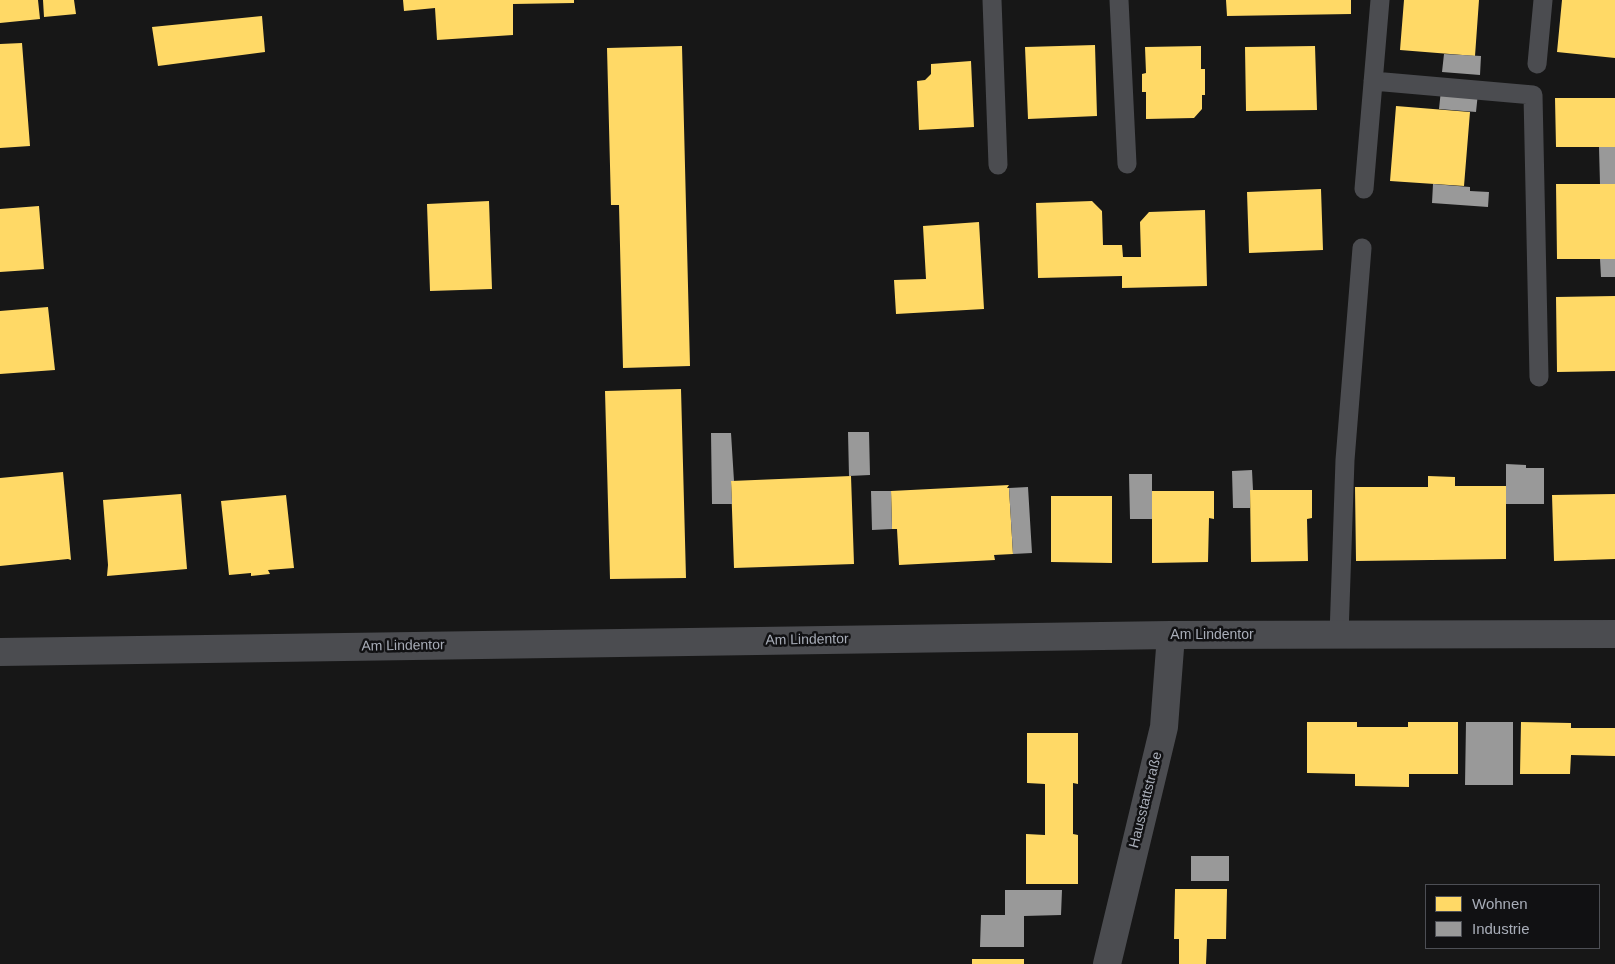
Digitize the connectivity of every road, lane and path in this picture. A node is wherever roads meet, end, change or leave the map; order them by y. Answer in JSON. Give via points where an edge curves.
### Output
{"nodes":[{"id":1,"x":992,"y":0,"type":"edge"},
{"id":2,"x":1118,"y":0,"type":"edge"},
{"id":3,"x":1380,"y":0,"type":"edge"},
{"id":4,"x":1543,"y":0,"type":"edge"},
{"id":5,"x":1537,"y":64,"type":"dead end"},
{"id":6,"x":1373,"y":81,"type":"junction"},
{"id":7,"x":1127,"y":164,"type":"dead end"},
{"id":8,"x":998,"y":165,"type":"dead end"},
{"id":9,"x":1364,"y":189,"type":"dead end"},
{"id":10,"x":1362,"y":248,"type":"dead end"},
{"id":11,"x":1539,"y":377,"type":"dead end"},
{"id":12,"x":1171,"y":634,"type":"junction"},
{"id":13,"x":1339,"y":634,"type":"junction"},
{"id":14,"x":1615,"y":634,"type":"edge"},
{"id":15,"x":0,"y":652,"type":"edge"},
{"id":16,"x":1107,"y":964,"type":"edge"}],
"edges":[{"from":1,"to":8,"type":"lane"},
{"from":2,"to":7,"type":"lane"},
{"from":3,"to":6,"type":"lane"},
{"from":4,"to":5,"type":"lane"},
{"from":6,"to":9,"type":"lane"},
{"from":6,"to":11,"type":"lane","via":[[1533,95]]},
{"from":10,"to":13,"type":"lane","via":[[1345,460]]},
{"from":12,"to":13,"type":"street","name":"Am Lindentor"},
{"from":12,"to":15,"type":"street","name":"Am Lindentor"},
{"from":12,"to":16,"type":"street","name":"Hausstattstraße","via":[[1164,727]]},
{"from":13,"to":14,"type":"street","name":"Am Lindentor"}]}
